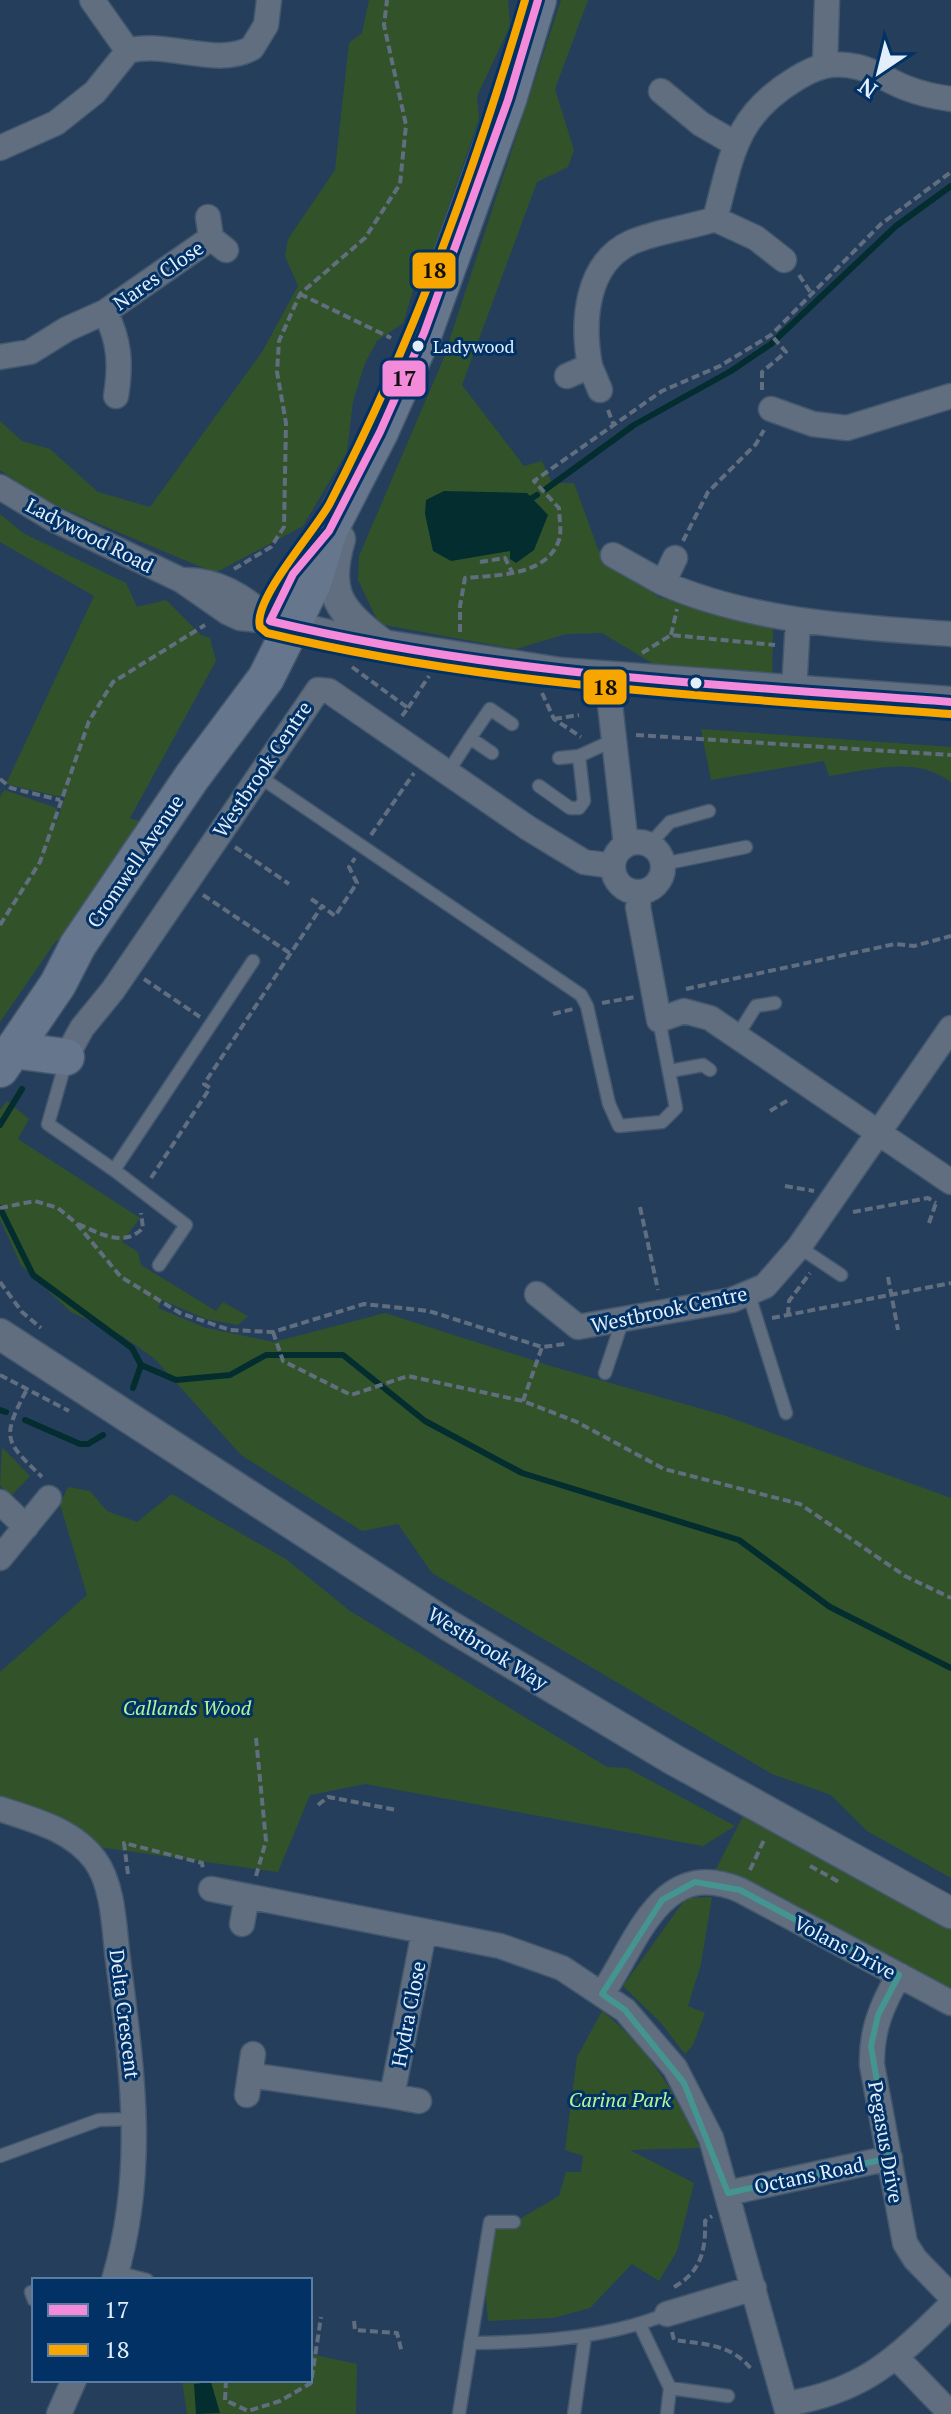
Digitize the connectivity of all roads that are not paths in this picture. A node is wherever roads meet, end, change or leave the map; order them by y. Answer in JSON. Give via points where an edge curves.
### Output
{"nodes":[{"id":1,"x":92,"y":0,"type":"edge"},
{"id":2,"x":269,"y":0,"type":"edge"},
{"id":3,"x":538,"y":0,"type":"edge"},
{"id":4,"x":827,"y":0,"type":"edge"},
{"id":5,"x":128,"y":51,"type":"junction"},
{"id":6,"x":825,"y":64,"type":"junction"},
{"id":7,"x":661,"y":91,"type":"dead end"},
{"id":8,"x":951,"y":99,"type":"edge"},
{"id":9,"x":734,"y":143,"type":"junction"},
{"id":10,"x":0,"y":148,"type":"edge"},
{"id":11,"x":715,"y":219,"type":"junction"},
{"id":12,"x":215,"y":235,"type":"dead end"},
{"id":13,"x":784,"y":260,"type":"dead end"},
{"id":14,"x":105,"y":312,"type":"junction"},
{"id":15,"x":0,"y":357,"type":"edge"},
{"id":16,"x":590,"y":366,"type":"junction"},
{"id":17,"x":567,"y":376,"type":"dead end"},
{"id":18,"x":600,"y":390,"type":"dead end"},
{"id":19,"x":116,"y":396,"type":"dead end"},
{"id":20,"x":951,"y":396,"type":"edge"},
{"id":21,"x":767,"y":408,"type":"road end"},
{"id":22,"x":358,"y":476,"type":"junction"},
{"id":23,"x":0,"y":487,"type":"edge"},
{"id":24,"x":613,"y":555,"type":"dead end"},
{"id":25,"x":675,"y":558,"type":"road end"},
{"id":26,"x":663,"y":583,"type":"junction"},
{"id":27,"x":798,"y":620,"type":"junction"},
{"id":28,"x":281,"y":624,"type":"junction"},
{"id":29,"x":951,"y":634,"type":"edge"},
{"id":30,"x":384,"y":645,"type":"junction"},
{"id":31,"x":607,"y":678,"type":"junction"},
{"id":32,"x":794,"y":691,"type":"junction"},
{"id":33,"x":951,"y":702,"type":"edge"},
{"id":34,"x":512,"y":724,"type":"dead end"},
{"id":35,"x":470,"y":738,"type":"junction"},
{"id":36,"x":624,"y":738,"type":"junction"},
{"id":37,"x":492,"y":753,"type":"dead end"},
{"id":38,"x":579,"y":756,"type":"junction"},
{"id":39,"x":559,"y":758,"type":"dead end"},
{"id":40,"x":448,"y":772,"type":"junction"},
{"id":41,"x":257,"y":775,"type":"junction"},
{"id":42,"x":539,"y":786,"type":"dead end"},
{"id":43,"x":709,"y":811,"type":"dead end"},
{"id":44,"x":746,"y":847,"type":"dead end"},
{"id":45,"x":638,"y":855,"type":"junction"},
{"id":46,"x":640,"y":892,"type":"junction"},
{"id":47,"x":253,"y":961,"type":"dead end"},
{"id":48,"x":775,"y":1003,"type":"dead end"},
{"id":49,"x":659,"y":1020,"type":"junction"},
{"id":50,"x":951,"y":1028,"type":"edge"},
{"id":51,"x":737,"y":1036,"type":"junction"},
{"id":52,"x":4,"y":1054,"type":"edge"},
{"id":53,"x":66,"y":1057,"type":"junction"},
{"id":54,"x":710,"y":1070,"type":"dead end"},
{"id":55,"x":670,"y":1071,"type":"junction"},
{"id":56,"x":879,"y":1133,"type":"junction"},
{"id":57,"x":114,"y":1170,"type":"junction"},
{"id":58,"x":947,"y":1187,"type":"edge"},
{"id":59,"x":799,"y":1247,"type":"junction"},
{"id":60,"x":159,"y":1265,"type":"dead end"},
{"id":61,"x":841,"y":1275,"type":"dead end"},
{"id":62,"x":537,"y":1294,"type":"dead end"},
{"id":63,"x":749,"y":1295,"type":"junction"},
{"id":64,"x":0,"y":1311,"type":"edge"},
{"id":65,"x":623,"y":1319,"type":"junction"},
{"id":66,"x":0,"y":1334,"type":"edge"},
{"id":67,"x":42,"y":1345,"type":"junction"},
{"id":68,"x":605,"y":1373,"type":"dead end"},
{"id":69,"x":786,"y":1413,"type":"dead end"},
{"id":70,"x":49,"y":1498,"type":"road end"},
{"id":71,"x":0,"y":1502,"type":"edge"},
{"id":72,"x":26,"y":1527,"type":"junction"},
{"id":73,"x":0,"y":1558,"type":"edge"},
{"id":74,"x":0,"y":1809,"type":"edge"},
{"id":75,"x":211,"y":1889,"type":"road end"},
{"id":76,"x":247,"y":1896,"type":"junction"},
{"id":77,"x":951,"y":1913,"type":"edge"},
{"id":78,"x":242,"y":1924,"type":"dead end"},
{"id":79,"x":424,"y":1932,"type":"junction"},
{"id":80,"x":899,"y":1975,"type":"junction"},
{"id":81,"x":602,"y":1994,"type":"junction"},
{"id":82,"x":951,"y":2003,"type":"edge"},
{"id":83,"x":250,"y":2075,"type":"dead end"},
{"id":84,"x":392,"y":2096,"type":"junction"},
{"id":85,"x":419,"y":2101,"type":"dead end"},
{"id":86,"x":135,"y":2119,"type":"junction"},
{"id":87,"x":0,"y":2156,"type":"edge"},
{"id":88,"x":890,"y":2158,"type":"junction"},
{"id":89,"x":730,"y":2199,"type":"junction"},
{"id":90,"x":514,"y":2222,"type":"dead end"},
{"id":91,"x":115,"y":2276,"type":"edge"},
{"id":92,"x":754,"y":2288,"type":"junction"},
{"id":93,"x":951,"y":2296,"type":"edge"},
{"id":94,"x":951,"y":2305,"type":"edge"},
{"id":95,"x":667,"y":2314,"type":"joint"},
{"id":96,"x":640,"y":2325,"type":"junction"},
{"id":97,"x":585,"y":2336,"type":"junction"},
{"id":98,"x":470,"y":2343,"type":"junction"},
{"id":99,"x":896,"y":2357,"type":"junction"},
{"id":100,"x":73,"y":2382,"type":"edge"},
{"id":101,"x":670,"y":2388,"type":"junction"},
{"id":102,"x":728,"y":2396,"type":"dead end"},
{"id":103,"x":787,"y":2409,"type":"edge"},
{"id":104,"x":59,"y":2414,"type":"edge"},
{"id":105,"x":459,"y":2414,"type":"edge"},
{"id":106,"x":574,"y":2414,"type":"edge"},
{"id":107,"x":667,"y":2414,"type":"edge"},
{"id":108,"x":951,"y":2414,"type":"edge"}],
"edges":[{"from":1,"to":5,"type":"street"},
{"from":2,"to":5,"type":"street","via":[[263,34],[244,52]]},
{"from":3,"to":22,"type":"main road","name":"Cromwell Avenue","via":[[508,100],[424,333]]},
{"from":4,"to":6,"type":"street"},
{"from":5,"to":10,"type":"street","via":[[81,105],[56,123]]},
{"from":6,"to":8,"type":"street","via":[[861,68],[909,90]]},
{"from":6,"to":9,"type":"street","via":[[759,106]]},
{"from":7,"to":9,"type":"street"},
{"from":9,"to":11,"type":"street"},
{"from":11,"to":13,"type":"street","via":[[756,238]]},
{"from":11,"to":16,"type":"street","via":[[634,241],[608,260],[587,310]]},
{"from":12,"to":14,"type":"street","name":"Nares Close"},
{"from":14,"to":15,"type":"street","name":"Nares Close","via":[[30,352]]},
{"from":14,"to":19,"type":"street","name":"Nares Close","via":[[118,344]]},
{"from":16,"to":17,"type":"street"},
{"from":16,"to":18,"type":"street"},
{"from":20,"to":21,"type":"street","via":[[847,428],[813,424]]},
{"from":22,"to":28,"type":"main road","name":"Cromwell Avenue","via":[[329,531],[313,583]]},
{"from":22,"to":30,"type":"street","via":[[335,556],[333,584],[349,616]]},
{"from":23,"to":28,"type":"street","name":"Ladywood Road","via":[[53,519],[181,580],[227,612]]},
{"from":24,"to":26,"type":"street"},
{"from":25,"to":26,"type":"street"},
{"from":26,"to":27,"type":"street"},
{"from":27,"to":29,"type":"street"},
{"from":27,"to":32,"type":"street"},
{"from":28,"to":30,"type":"street"},
{"from":28,"to":52,"type":"main road","name":"Cromwell Avenue","via":[[266,678],[78,945],[47,977]]},
{"from":30,"to":31,"type":"street"},
{"from":31,"to":32,"type":"street"},
{"from":31,"to":36,"type":"street"},
{"from":32,"to":33,"type":"street"},
{"from":34,"to":35,"type":"lane","via":[[490,709]]},
{"from":35,"to":37,"type":"lane"},
{"from":35,"to":40,"type":"lane"},
{"from":36,"to":38,"type":"lane"},
{"from":36,"to":45,"type":"street"},
{"from":38,"to":39,"type":"lane"},
{"from":38,"to":42,"type":"lane","via":[[584,801],[579,808],[570,808]]},
{"from":40,"to":41,"type":"street","name":"Westbrook Centre","via":[[329,691],[318,690]]},
{"from":40,"to":45,"type":"street","name":"Westbrook Centre","via":[[584,862]]},
{"from":41,"to":53,"type":"street","name":"Westbrook Centre"},
{"from":41,"to":55,"type":"lane","via":[[581,995],[619,1126],[662,1122],[672,1116],[676,1099]]},
{"from":43,"to":45,"type":"lane","via":[[670,822]]},
{"from":44,"to":45,"type":"lane"},
{"from":45,"to":46,"type":"street","via":[[655,886]]},
{"from":45,"to":46,"type":"street","via":[[618,882]]},
{"from":46,"to":49,"type":"street","via":[[638,907]]},
{"from":47,"to":57,"type":"lane"},
{"from":48,"to":51,"type":"lane","via":[[756,1006]]},
{"from":49,"to":51,"type":"street","via":[[695,1012]]},
{"from":49,"to":55,"type":"lane"},
{"from":50,"to":56,"type":"street","name":"Westbrook Centre"},
{"from":51,"to":56,"type":"street"},
{"from":52,"to":53,"type":"main road"},
{"from":53,"to":57,"type":"lane","via":[[48,1124]]},
{"from":54,"to":55,"type":"lane","via":[[703,1065]]},
{"from":56,"to":58,"type":"street"},
{"from":56,"to":59,"type":"street","name":"Westbrook Centre"},
{"from":57,"to":60,"type":"lane","via":[[186,1225]]},
{"from":59,"to":61,"type":"lane"},
{"from":59,"to":63,"type":"street","name":"Westbrook Centre","via":[[778,1275]]},
{"from":62,"to":65,"type":"street","name":"Westbrook Centre","via":[[578,1327]]},
{"from":63,"to":65,"type":"street","name":"Westbrook Centre"},
{"from":63,"to":69,"type":"lane"},
{"from":64,"to":67,"type":"street","name":"Westbrook Way"},
{"from":65,"to":68,"type":"lane"},
{"from":66,"to":67,"type":"street","name":"Westbrook Way"},
{"from":67,"to":77,"type":"street","name":"Westbrook Way","via":[[241,1492],[474,1641],[674,1760]]},
{"from":70,"to":72,"type":"street"},
{"from":71,"to":72,"type":"street"},
{"from":72,"to":73,"type":"street"},
{"from":74,"to":86,"type":"street","name":"Delta Crescent","via":[[73,1839],[104,1877],[134,2070]]},
{"from":75,"to":76,"type":"street"},
{"from":76,"to":78,"type":"street"},
{"from":76,"to":79,"type":"street"},
{"from":79,"to":81,"type":"street","via":[[534,1956]]},
{"from":79,"to":84,"type":"street","name":"Hydra Close"},
{"from":80,"to":81,"type":"street","name":"Volans Drive","via":[[740,1890],[710,1880],[671,1892]]},
{"from":80,"to":82,"type":"street","name":"Volans Drive"},
{"from":80,"to":88,"type":"street","name":"Pegasus Drive","via":[[878,2015],[871,2046]]},
{"from":81,"to":89,"type":"street","via":[[648,2033],[675,2068],[711,2138]]},
{"from":83,"to":84,"type":"street","name":"Hydra Close"},
{"from":84,"to":85,"type":"street","name":"Hydra Close"},
{"from":86,"to":87,"type":"lane","via":[[99,2120]]},
{"from":86,"to":91,"type":"street","name":"Delta Crescent","via":[[131,2195]]},
{"from":88,"to":89,"type":"street","name":"Octans Road"},
{"from":88,"to":93,"type":"street","name":"Pegasus Drive","via":[[905,2243]]},
{"from":89,"to":92,"type":"street"},
{"from":90,"to":98,"type":"lane","via":[[490,2222]]},
{"from":92,"to":95,"type":"street"},
{"from":92,"to":103,"type":"street"},
{"from":94,"to":99,"type":"street"},
{"from":95,"to":96,"type":"lane"},
{"from":96,"to":97,"type":"lane"},
{"from":96,"to":101,"type":"lane"},
{"from":97,"to":98,"type":"lane"},
{"from":97,"to":106,"type":"lane"},
{"from":98,"to":105,"type":"lane"},
{"from":99,"to":103,"type":"street","via":[[857,2385]]},
{"from":99,"to":108,"type":"street"},
{"from":100,"to":104,"type":"street"},
{"from":101,"to":102,"type":"lane"},
{"from":101,"to":107,"type":"lane"}]}
